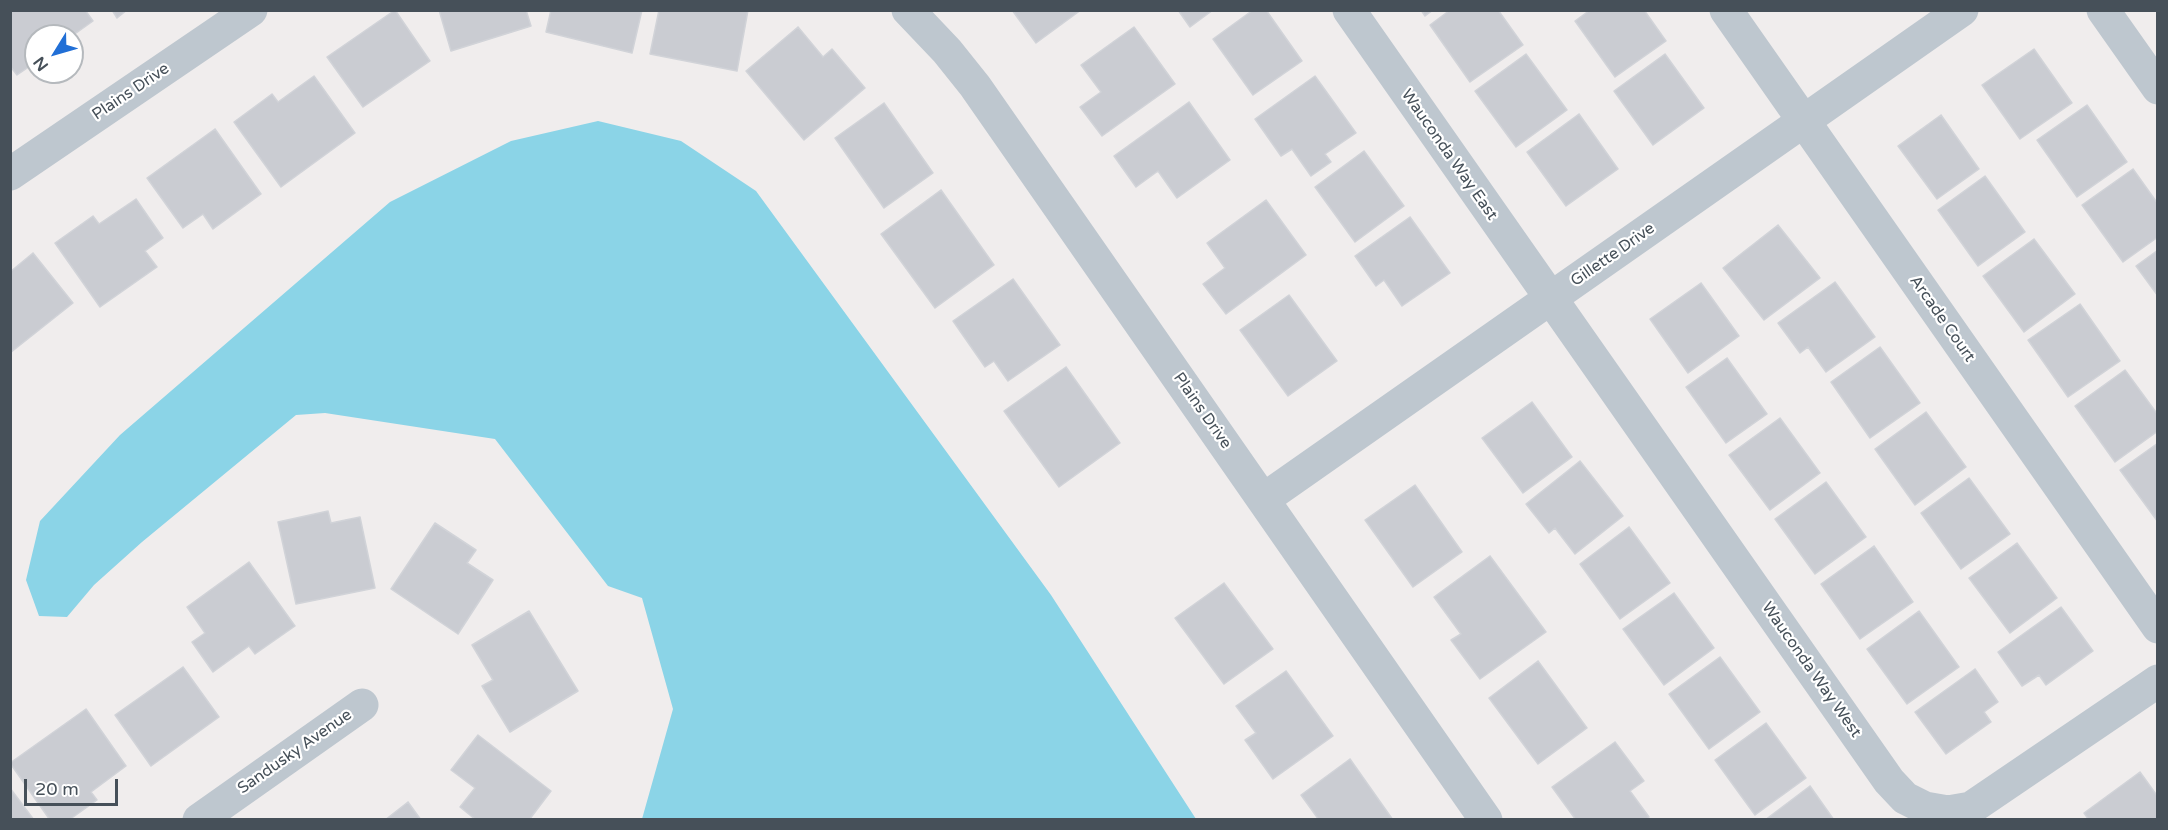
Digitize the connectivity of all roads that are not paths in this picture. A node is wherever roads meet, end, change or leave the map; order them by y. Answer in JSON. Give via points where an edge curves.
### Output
{"nodes":[{"id":1,"x":251,"y":10,"type":"edge"},
{"id":2,"x":908,"y":10,"type":"edge"},
{"id":3,"x":1349,"y":10,"type":"edge"},
{"id":4,"x":1726,"y":10,"type":"edge"},
{"id":5,"x":1962,"y":10,"type":"edge"},
{"id":6,"x":2103,"y":10,"type":"edge"},
{"id":7,"x":2157,"y":88,"type":"edge"},
{"id":8,"x":1804,"y":121,"type":"junction"},
{"id":9,"x":10,"y":174,"type":"edge"},
{"id":10,"x":1550,"y":299,"type":"junction"},
{"id":11,"x":1264,"y":499,"type":"junction"},
{"id":12,"x":2157,"y":627,"type":"edge"},
{"id":13,"x":2157,"y":681,"type":"edge"},
{"id":14,"x":362,"y":705,"type":"dead end"},
{"id":15,"x":199,"y":819,"type":"edge"},
{"id":16,"x":1486,"y":819,"type":"edge"}],
"edges":[{"from":1,"to":9,"type":"street","name":"Plains Drive"},
{"from":2,"to":11,"type":"street","name":"Plains Drive","via":[[975,86]]},
{"from":3,"to":10,"type":"street","name":"Wauconda Way East"},
{"from":4,"to":8,"type":"street","name":"Arcade Court"},
{"from":5,"to":8,"type":"street","name":"Gillette Drive"},
{"from":6,"to":7,"type":"street"},
{"from":8,"to":10,"type":"street","name":"Gillette Drive"},
{"from":8,"to":12,"type":"street","name":"Arcade Court"},
{"from":10,"to":11,"type":"street","name":"Gillette Drive"},
{"from":10,"to":13,"type":"street","name":"Wauconda Way West","via":[[1889,781],[1905,798],[1925,808],[1948,812],[1971,808]]},
{"from":11,"to":16,"type":"street","name":"Plains Drive"},
{"from":14,"to":15,"type":"street","name":"Sandusky Avenue"}]}
